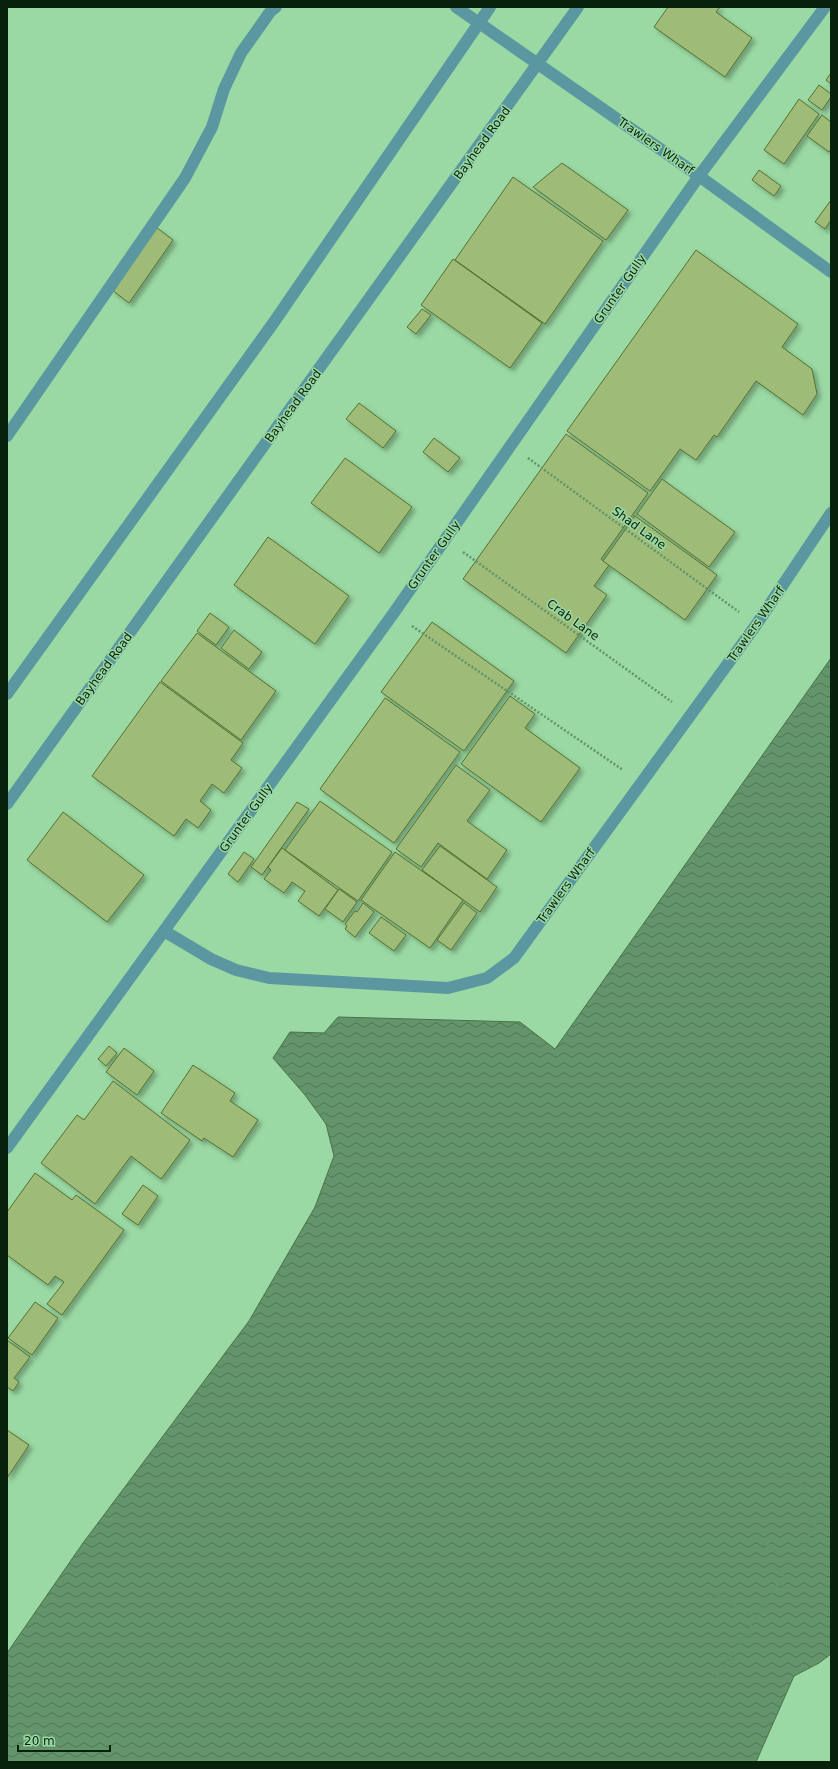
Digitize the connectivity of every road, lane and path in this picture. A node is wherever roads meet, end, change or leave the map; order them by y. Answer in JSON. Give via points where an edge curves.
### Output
{"nodes":[{"id":1,"x":276,"y":7,"type":"edge"},
{"id":2,"x":456,"y":7,"type":"edge"},
{"id":3,"x":490,"y":7,"type":"edge"},
{"id":4,"x":578,"y":7,"type":"edge"},
{"id":5,"x":825,"y":7,"type":"edge"},
{"id":6,"x":479,"y":23,"type":"junction"},
{"id":7,"x":538,"y":64,"type":"junction"},
{"id":8,"x":699,"y":176,"type":"junction"},
{"id":9,"x":831,"y":272,"type":"edge"},
{"id":10,"x":7,"y":436,"type":"edge"},
{"id":11,"x":510,"y":445,"type":"junction"},
{"id":12,"x":831,"y":513,"type":"edge"},
{"id":13,"x":445,"y":539,"type":"junction"},
{"id":14,"x":393,"y":614,"type":"junction"},
{"id":15,"x":756,"y":625,"type":"junction"},
{"id":16,"x":7,"y":694,"type":"edge"},
{"id":17,"x":690,"y":715,"type":"junction"},
{"id":18,"x":641,"y":783,"type":"junction"},
{"id":19,"x":7,"y":804,"type":"edge"},
{"id":20,"x":164,"y":931,"type":"junction"},
{"id":21,"x":7,"y":1148,"type":"edge"},
{"id":22,"x":815,"y":1429,"type":"dead end"},
{"id":23,"x":831,"y":1440,"type":"edge"},
{"id":24,"x":783,"y":1474,"type":"dead end"},
{"id":25,"x":830,"y":1503,"type":"edge"},
{"id":26,"x":750,"y":1532,"type":"dead end"},
{"id":27,"x":791,"y":1563,"type":"junction"},
{"id":28,"x":708,"y":1589,"type":"dead end"},
{"id":29,"x":756,"y":1618,"type":"junction"},
{"id":30,"x":717,"y":1677,"type":"dead end"}],
"edges":[{"from":1,"to":10,"type":"street","via":[[240,53],[224,89],[212,127],[185,178]]},
{"from":2,"to":6,"type":"street","name":"Trawlers Wharf"},
{"from":3,"to":6,"type":"street"},
{"from":4,"to":7,"type":"street","name":"Bayhead Road"},
{"from":5,"to":8,"type":"street","name":"Grunter Gully"},
{"from":6,"to":7,"type":"street","name":"Trawlers Wharf"},
{"from":6,"to":16,"type":"street","via":[[274,322]]},
{"from":7,"to":8,"type":"street","name":"Trawlers Wharf"},
{"from":7,"to":19,"type":"street","name":"Bayhead Road"},
{"from":8,"to":9,"type":"street","name":"Trawlers Wharf"},
{"from":8,"to":11,"type":"street","name":"Grunter Gully"},
{"from":11,"to":13,"type":"street","name":"Grunter Gully"},
{"from":11,"to":15,"type":"path","name":"Shad Lane"},
{"from":12,"to":15,"type":"street","name":"Trawlers Wharf"},
{"from":13,"to":14,"type":"street","name":"Grunter Gully"},
{"from":13,"to":17,"type":"path","name":"Crab Lane"},
{"from":14,"to":18,"type":"path"},
{"from":14,"to":20,"type":"street","name":"Grunter Gully"},
{"from":15,"to":17,"type":"street","name":"Trawlers Wharf"},
{"from":17,"to":18,"type":"street","name":"Trawlers Wharf"},
{"from":18,"to":20,"type":"street","name":"Trawlers Wharf","via":[[514,958],[487,978],[448,988],[269,978],[236,970],[211,959]]},
{"from":20,"to":21,"type":"street","name":"Grunter Gully"},
{"from":22,"to":23,"type":"path"},
{"from":24,"to":25,"type":"path"},
{"from":25,"to":27,"type":"path"},
{"from":26,"to":27,"type":"path"},
{"from":27,"to":29,"type":"path"},
{"from":28,"to":29,"type":"path"},
{"from":29,"to":30,"type":"path"}]}
